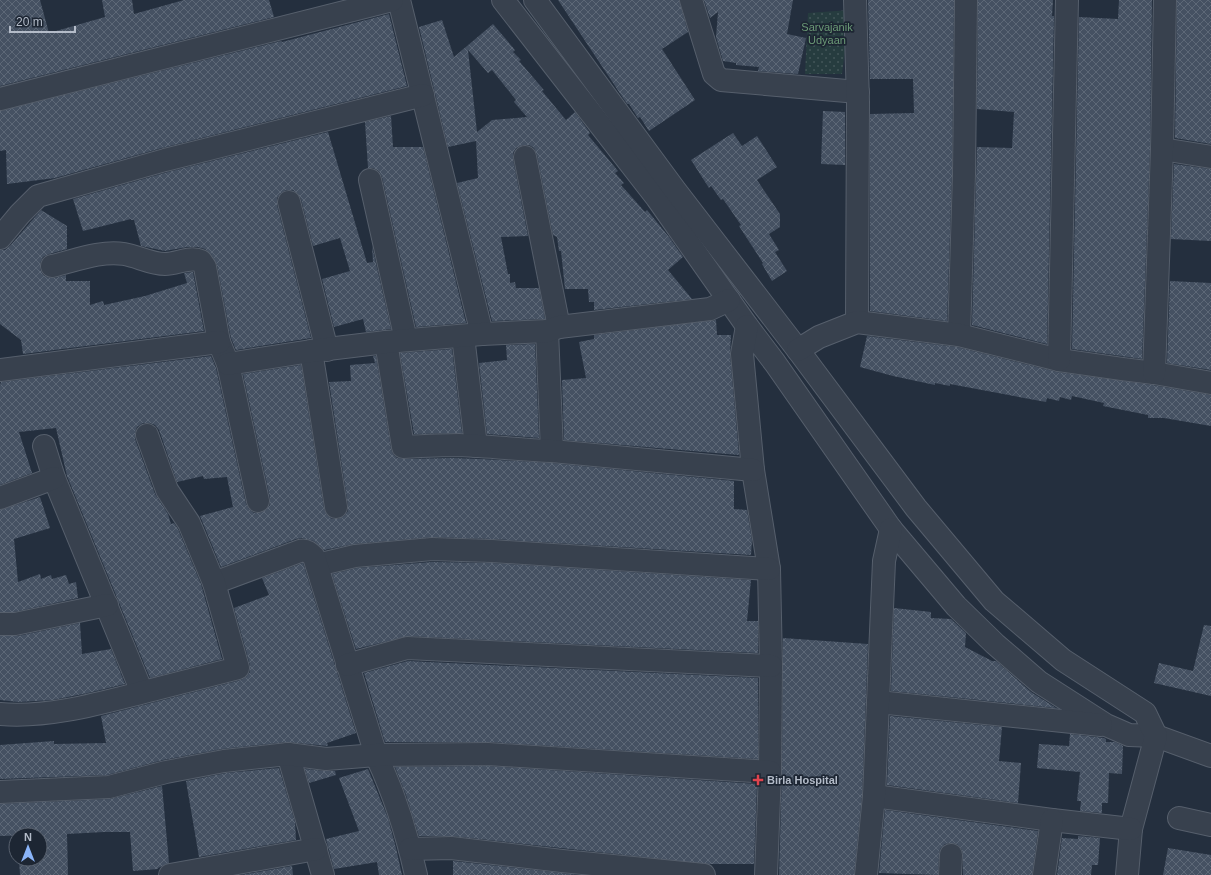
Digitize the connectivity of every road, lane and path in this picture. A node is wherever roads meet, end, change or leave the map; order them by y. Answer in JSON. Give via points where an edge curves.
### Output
{"nodes":[{"id":1,"x":392,"y":0,"type":"edge"},
{"id":2,"x":399,"y":0,"type":"edge"},
{"id":3,"x":503,"y":0,"type":"edge"},
{"id":4,"x":535,"y":0,"type":"edge"},
{"id":5,"x":691,"y":0,"type":"edge"},
{"id":6,"x":966,"y":0,"type":"edge"},
{"id":7,"x":1067,"y":0,"type":"edge"},
{"id":8,"x":1165,"y":0,"type":"edge"},
{"id":9,"x":851,"y":1,"type":"edge"},
{"id":10,"x":858,"y":92,"type":"junction"},
{"id":11,"x":423,"y":95,"type":"junction"},
{"id":12,"x":0,"y":99,"type":"edge"},
{"id":13,"x":1162,"y":149,"type":"junction"},
{"id":14,"x":525,"y":156,"type":"dead end"},
{"id":15,"x":1211,"y":157,"type":"edge"},
{"id":16,"x":370,"y":180,"type":"dead end"},
{"id":17,"x":289,"y":202,"type":"dead end"},
{"id":18,"x":0,"y":238,"type":"edge"},
{"id":19,"x":52,"y":266,"type":"dead end"},
{"id":20,"x":729,"y":300,"type":"junction"},
{"id":21,"x":857,"y":322,"type":"junction"},
{"id":22,"x":747,"y":326,"type":"junction"},
{"id":23,"x":553,"y":329,"type":"junction"},
{"id":24,"x":473,"y":335,"type":"junction"},
{"id":25,"x":959,"y":335,"type":"junction"},
{"id":26,"x":396,"y":341,"type":"junction"},
{"id":27,"x":219,"y":342,"type":"junction"},
{"id":28,"x":319,"y":350,"type":"junction"},
{"id":29,"x":798,"y":350,"type":"junction"},
{"id":30,"x":1059,"y":360,"type":"junction"},
{"id":31,"x":228,"y":364,"type":"junction"},
{"id":32,"x":0,"y":370,"type":"edge"},
{"id":33,"x":1154,"y":373,"type":"junction"},
{"id":34,"x":1211,"y":382,"type":"edge"},
{"id":35,"x":148,"y":435,"type":"dead end"},
{"id":36,"x":44,"y":446,"type":"dead end"},
{"id":37,"x":476,"y":446,"type":"junction"},
{"id":38,"x":552,"y":451,"type":"junction"},
{"id":39,"x":753,"y":470,"type":"junction"},
{"id":40,"x":54,"y":478,"type":"junction"},
{"id":41,"x":0,"y":498,"type":"edge"},
{"id":42,"x":258,"y":500,"type":"dead end"},
{"id":43,"x":336,"y":507,"type":"dead end"},
{"id":44,"x":891,"y":529,"type":"junction"},
{"id":45,"x":317,"y":565,"type":"junction"},
{"id":46,"x":769,"y":569,"type":"junction"},
{"id":47,"x":214,"y":583,"type":"junction"},
{"id":48,"x":108,"y":605,"type":"junction"},
{"id":49,"x":0,"y":624,"type":"edge"},
{"id":50,"x":347,"y":665,"type":"junction"},
{"id":51,"x":771,"y":666,"type":"junction"},
{"id":52,"x":142,"y":692,"type":"junction"},
{"id":53,"x":878,"y":702,"type":"junction"},
{"id":54,"x":0,"y":714,"type":"edge"},
{"id":55,"x":1106,"y":725,"type":"junction"},
{"id":56,"x":1156,"y":736,"type":"junction"},
{"id":57,"x":288,"y":754,"type":"junction"},
{"id":58,"x":376,"y":755,"type":"junction"},
{"id":59,"x":1211,"y":756,"type":"edge"},
{"id":60,"x":770,"y":772,"type":"junction"},
{"id":61,"x":0,"y":792,"type":"edge"},
{"id":62,"x":874,"y":796,"type":"junction"},
{"id":63,"x":1179,"y":818,"type":"dead end"},
{"id":64,"x":1052,"y":820,"type":"junction"},
{"id":65,"x":1211,"y":825,"type":"edge"},
{"id":66,"x":1131,"y":829,"type":"junction"},
{"id":67,"x":410,"y":848,"type":"junction"},
{"id":68,"x":316,"y":849,"type":"junction"},
{"id":69,"x":170,"y":875,"type":"edge"},
{"id":70,"x":324,"y":875,"type":"edge"},
{"id":71,"x":416,"y":875,"type":"edge"},
{"id":72,"x":704,"y":875,"type":"edge"},
{"id":73,"x":766,"y":875,"type":"edge"},
{"id":74,"x":866,"y":875,"type":"edge"},
{"id":75,"x":1044,"y":875,"type":"edge"},
{"id":76,"x":1127,"y":875,"type":"edge"}],
"edges":[{"from":1,"to":12,"type":"street"},
{"from":2,"to":11,"type":"street"},
{"from":3,"to":20,"type":"street","via":[[657,198]]},
{"from":4,"to":29,"type":"street","via":[[675,190]]},
{"from":5,"to":10,"type":"street","via":[[714,74],[721,80]]},
{"from":6,"to":25,"type":"street"},
{"from":7,"to":30,"type":"street"},
{"from":8,"to":13,"type":"street"},
{"from":9,"to":10,"type":"street"},
{"from":10,"to":21,"type":"street"},
{"from":11,"to":18,"type":"street","via":[[165,160],[38,196]]},
{"from":11,"to":24,"type":"street"},
{"from":13,"to":15,"type":"street"},
{"from":13,"to":33,"type":"street"},
{"from":14,"to":23,"type":"street"},
{"from":16,"to":26,"type":"street"},
{"from":17,"to":28,"type":"street"},
{"from":19,"to":27,"type":"street","via":[[110,252],[165,264],[201,261],[205,267]]},
{"from":20,"to":22,"type":"street"},
{"from":20,"to":23,"type":"street","via":[[710,309]]},
{"from":21,"to":25,"type":"street"},
{"from":21,"to":29,"type":"street","via":[[819,337]]},
{"from":22,"to":39,"type":"street","via":[[742,354]]},
{"from":22,"to":44,"type":"street"},
{"from":23,"to":24,"type":"street"},
{"from":23,"to":38,"type":"street"},
{"from":24,"to":26,"type":"street"},
{"from":24,"to":37,"type":"street"},
{"from":25,"to":30,"type":"street"},
{"from":26,"to":28,"type":"street"},
{"from":26,"to":37,"type":"street","via":[[403,447]]},
{"from":27,"to":31,"type":"street"},
{"from":27,"to":32,"type":"street"},
{"from":28,"to":31,"type":"street"},
{"from":28,"to":43,"type":"street"},
{"from":29,"to":56,"type":"street","via":[[916,508],[994,601],[1063,660],[1144,713]]},
{"from":30,"to":33,"type":"street"},
{"from":31,"to":42,"type":"street"},
{"from":33,"to":34,"type":"street"},
{"from":35,"to":47,"type":"street","via":[[167,490],[189,523]]},
{"from":36,"to":40,"type":"street"},
{"from":37,"to":38,"type":"street"},
{"from":38,"to":39,"type":"street"},
{"from":39,"to":46,"type":"street"},
{"from":40,"to":41,"type":"street"},
{"from":40,"to":48,"type":"street"},
{"from":44,"to":53,"type":"street","via":[[884,561]]},
{"from":44,"to":55,"type":"street","via":[[956,606],[995,644],[1039,682]]},
{"from":45,"to":46,"type":"street","via":[[355,556],[432,549]]},
{"from":45,"to":47,"type":"street","via":[[314,557],[304,550]]},
{"from":45,"to":50,"type":"street"},
{"from":46,"to":51,"type":"street"},
{"from":47,"to":52,"type":"street","via":[[238,668]]},
{"from":48,"to":49,"type":"street","via":[[15,624]]},
{"from":48,"to":52,"type":"street"},
{"from":50,"to":51,"type":"street","via":[[407,648]]},
{"from":50,"to":58,"type":"street"},
{"from":51,"to":60,"type":"street"},
{"from":52,"to":54,"type":"street","via":[[73,708],[32,714]]},
{"from":53,"to":55,"type":"street"},
{"from":53,"to":62,"type":"street"},
{"from":55,"to":56,"type":"street","via":[[1129,735]]},
{"from":56,"to":59,"type":"street"},
{"from":56,"to":66,"type":"street"},
{"from":57,"to":58,"type":"street","via":[[326,759]]},
{"from":57,"to":61,"type":"street","via":[[224,760],[109,787]]},
{"from":57,"to":68,"type":"street"},
{"from":58,"to":60,"type":"street","via":[[488,754]]},
{"from":58,"to":67,"type":"street"},
{"from":60,"to":73,"type":"street"},
{"from":62,"to":64,"type":"street"},
{"from":62,"to":74,"type":"street"},
{"from":63,"to":65,"type":"street"},
{"from":64,"to":66,"type":"street"},
{"from":64,"to":75,"type":"street"},
{"from":66,"to":76,"type":"street"},
{"from":67,"to":71,"type":"street"},
{"from":67,"to":72,"type":"street","via":[[451,848]]},
{"from":68,"to":69,"type":"street"},
{"from":68,"to":70,"type":"street"}]}
